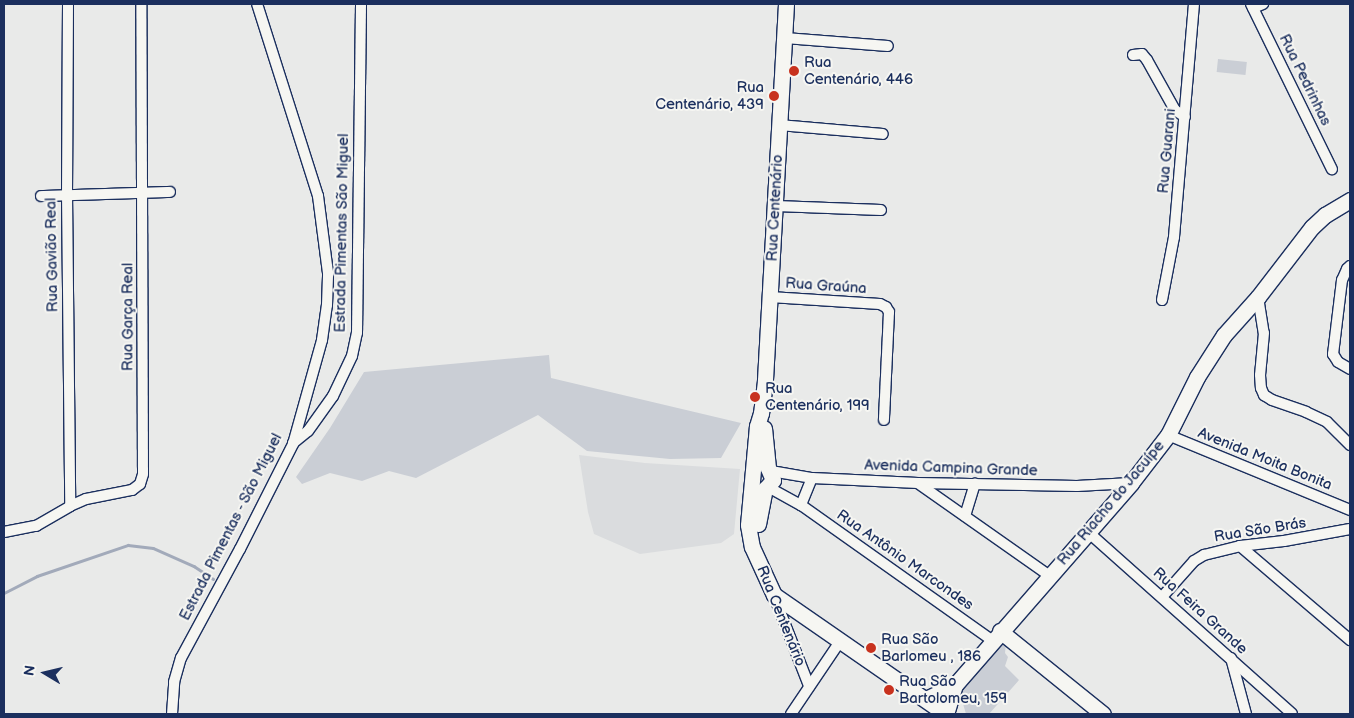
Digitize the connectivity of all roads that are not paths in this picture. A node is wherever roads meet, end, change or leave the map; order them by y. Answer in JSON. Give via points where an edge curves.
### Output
{"nodes":[{"id":1,"x":68,"y":4,"type":"edge"},
{"id":2,"x":141,"y":4,"type":"edge"},
{"id":3,"x":257,"y":4,"type":"edge"},
{"id":4,"x":361,"y":4,"type":"edge"},
{"id":5,"x":786,"y":4,"type":"edge"},
{"id":6,"x":1194,"y":4,"type":"edge"},
{"id":7,"x":1256,"y":5,"type":"edge"},
{"id":8,"x":785,"y":38,"type":"junction"},
{"id":9,"x":888,"y":46,"type":"dead end"},
{"id":10,"x":1133,"y":55,"type":"dead end"},
{"id":11,"x":1186,"y":117,"type":"junction"},
{"id":12,"x":779,"y":125,"type":"junction"},
{"id":13,"x":883,"y":134,"type":"dead end"},
{"id":14,"x":1332,"y":169,"type":"dead end"},
{"id":15,"x":170,"y":192,"type":"dead end"},
{"id":16,"x":67,"y":194,"type":"junction"},
{"id":17,"x":143,"y":194,"type":"junction"},
{"id":18,"x":41,"y":196,"type":"dead end"},
{"id":19,"x":1350,"y":200,"type":"edge"},
{"id":20,"x":776,"y":206,"type":"junction"},
{"id":21,"x":881,"y":210,"type":"dead end"},
{"id":22,"x":1348,"y":267,"type":"edge"},
{"id":23,"x":770,"y":297,"type":"junction"},
{"id":24,"x":1258,"y":297,"type":"junction"},
{"id":25,"x":1162,"y":300,"type":"dead end"},
{"id":26,"x":1350,"y":369,"type":"edge"},
{"id":27,"x":761,"y":413,"type":"junction"},
{"id":28,"x":884,"y":420,"type":"dead end"},
{"id":29,"x":1168,"y":435,"type":"junction"},
{"id":30,"x":292,"y":444,"type":"junction"},
{"id":31,"x":1350,"y":445,"type":"edge"},
{"id":32,"x":770,"y":470,"type":"junction"},
{"id":33,"x":752,"y":476,"type":"junction"},
{"id":34,"x":812,"y":478,"type":"junction"},
{"id":35,"x":918,"y":483,"type":"junction"},
{"id":36,"x":1131,"y":483,"type":"junction"},
{"id":37,"x":975,"y":484,"type":"junction"},
{"id":38,"x":766,"y":488,"type":"junction"},
{"id":39,"x":801,"y":505,"type":"junction"},
{"id":40,"x":70,"y":506,"type":"junction"},
{"id":41,"x":1350,"y":510,"type":"edge"},
{"id":42,"x":965,"y":516,"type":"junction"},
{"id":43,"x":1350,"y":529,"type":"edge"},
{"id":44,"x":4,"y":532,"type":"edge"},
{"id":45,"x":1088,"y":532,"type":"junction"},
{"id":46,"x":1240,"y":546,"type":"junction"},
{"id":47,"x":752,"y":547,"type":"junction"},
{"id":48,"x":1050,"y":576,"type":"junction"},
{"id":49,"x":774,"y":595,"type":"junction"},
{"id":50,"x":1162,"y":597,"type":"junction"},
{"id":51,"x":996,"y":635,"type":"junction"},
{"id":52,"x":841,"y":640,"type":"junction"},
{"id":53,"x":1350,"y":640,"type":"edge"},
{"id":54,"x":1231,"y":658,"type":"junction"},
{"id":55,"x":955,"y":685,"type":"junction"},
{"id":56,"x":809,"y":686,"type":"junction"},
{"id":57,"x":926,"y":699,"type":"junction"},
{"id":58,"x":172,"y":714,"type":"edge"},
{"id":59,"x":791,"y":714,"type":"edge"},
{"id":60,"x":946,"y":714,"type":"edge"},
{"id":61,"x":1103,"y":714,"type":"edge"},
{"id":62,"x":1246,"y":714,"type":"edge"},
{"id":63,"x":1292,"y":714,"type":"edge"}],
"edges":[{"from":1,"to":16,"type":"street","name":"Rua Gavião Real"},
{"from":2,"to":17,"type":"street","name":"Rua Garça Real"},
{"from":3,"to":30,"type":"street","name":"Estrada Pimentas - São Miguel","via":[[318,196],[328,273],[322,340]]},
{"from":4,"to":30,"type":"street","name":"Estrada Pimentas São Miguel","via":[[357,333],[352,356],[333,396],[308,431]]},
{"from":5,"to":8,"type":"street","name":"Rua Centenário"},
{"from":6,"to":11,"type":"street","name":"Rua Guarani"},
{"from":7,"to":14,"type":"street","name":"Rua Pedrinhas"},
{"from":8,"to":9,"type":"street"},
{"from":8,"to":12,"type":"street","name":"Rua Centenário"},
{"from":10,"to":11,"type":"street","via":[[1142,54],[1175,110]]},
{"from":11,"to":25,"type":"street","name":"Rua Guarani","via":[[1174,237]]},
{"from":12,"to":13,"type":"street"},
{"from":12,"to":20,"type":"street","name":"Rua Centenário"},
{"from":15,"to":17,"type":"street"},
{"from":16,"to":17,"type":"street"},
{"from":16,"to":18,"type":"street"},
{"from":16,"to":40,"type":"street","name":"Rua Gavião Real"},
{"from":17,"to":40,"type":"street","name":"Rua Garça Real","via":[[140,484],[132,490],[86,499]]},
{"from":19,"to":24,"type":"street","name":"Rua Riacho do Jacuípe","via":[[1325,214],[1312,227]]},
{"from":20,"to":21,"type":"street"},
{"from":20,"to":23,"type":"street","name":"Rua Centenário"},
{"from":22,"to":26,"type":"street","via":[[1342,280],[1333,354],[1338,362]]},
{"from":23,"to":27,"type":"street","name":"Rua Centenário"},
{"from":23,"to":28,"type":"street","name":"Rua Graúna","via":[[886,307],[889,312]]},
{"from":24,"to":29,"type":"street","name":"Rua Riacho do Jacuípe","via":[[1211,354]]},
{"from":24,"to":31,"type":"street","via":[[1264,326],[1260,376],[1264,395],[1327,422]]},
{"from":27,"to":32,"type":"street","name":"Rua Centenário"},
{"from":27,"to":33,"type":"street","name":"Rua Centenário","via":[[756,426]]},
{"from":29,"to":36,"type":"street","name":"Rua Riacho do Jacuípe"},
{"from":29,"to":41,"type":"street","name":"Avenida Moita Bonita"},
{"from":30,"to":58,"type":"street","name":"Estrada Pimentas - São Miguel","via":[[181,658],[174,682]]},
{"from":32,"to":33,"type":"street","via":[[760,467]]},
{"from":32,"to":34,"type":"street","name":"Avenida Campina Grande"},
{"from":32,"to":38,"type":"street","name":"Rua Centenário","via":[[773,480]]},
{"from":33,"to":38,"type":"street","via":[[756,487]]},
{"from":33,"to":47,"type":"street","name":"Rua Centenário","via":[[748,525]]},
{"from":34,"to":35,"type":"street","name":"Avenida Campina Grande"},
{"from":34,"to":39,"type":"street"},
{"from":35,"to":37,"type":"street","name":"Avenida Campina Grande"},
{"from":35,"to":42,"type":"street"},
{"from":36,"to":37,"type":"street","name":"Avenida Campina Grande","via":[[1100,486]]},
{"from":36,"to":45,"type":"street","name":"Rua Riacho do Jacuípe"},
{"from":37,"to":42,"type":"street"},
{"from":38,"to":39,"type":"street","name":"Rua Antônio Marcondes"},
{"from":38,"to":47,"type":"street","name":"Rua Centenário"},
{"from":39,"to":51,"type":"street","name":"Rua Antônio Marcondes"},
{"from":40,"to":44,"type":"street","name":"Rua Garça Real","via":[[36,526]]},
{"from":42,"to":48,"type":"street"},
{"from":43,"to":46,"type":"street","name":"Rua São Brás"},
{"from":45,"to":48,"type":"street","name":"Rua Riacho do Jacuípe"},
{"from":45,"to":50,"type":"street","name":"Rua Feira Grande"},
{"from":46,"to":50,"type":"street","name":"Rua São Brás","via":[[1204,555],[1194,561]]},
{"from":46,"to":53,"type":"street"},
{"from":47,"to":49,"type":"street","name":"Rua Centenário"},
{"from":48,"to":51,"type":"street","name":"Rua Riacho do Jacuípe"},
{"from":49,"to":52,"type":"street"},
{"from":49,"to":56,"type":"street","name":"Rua Centenário"},
{"from":50,"to":54,"type":"street","name":"Rua Feira Grande"},
{"from":51,"to":55,"type":"street","name":"Rua Riacho do Jacuípe"},
{"from":51,"to":61,"type":"street"},
{"from":52,"to":56,"type":"street"},
{"from":52,"to":57,"type":"street"},
{"from":54,"to":62,"type":"street"},
{"from":54,"to":63,"type":"street","name":"Rua Feira Grande"},
{"from":55,"to":57,"type":"street","name":"Rua Riacho do Jacuípe"},
{"from":55,"to":60,"type":"street","name":"Rua Riacho do Jacuípe"},
{"from":56,"to":59,"type":"street"},
{"from":57,"to":60,"type":"street"}]}
